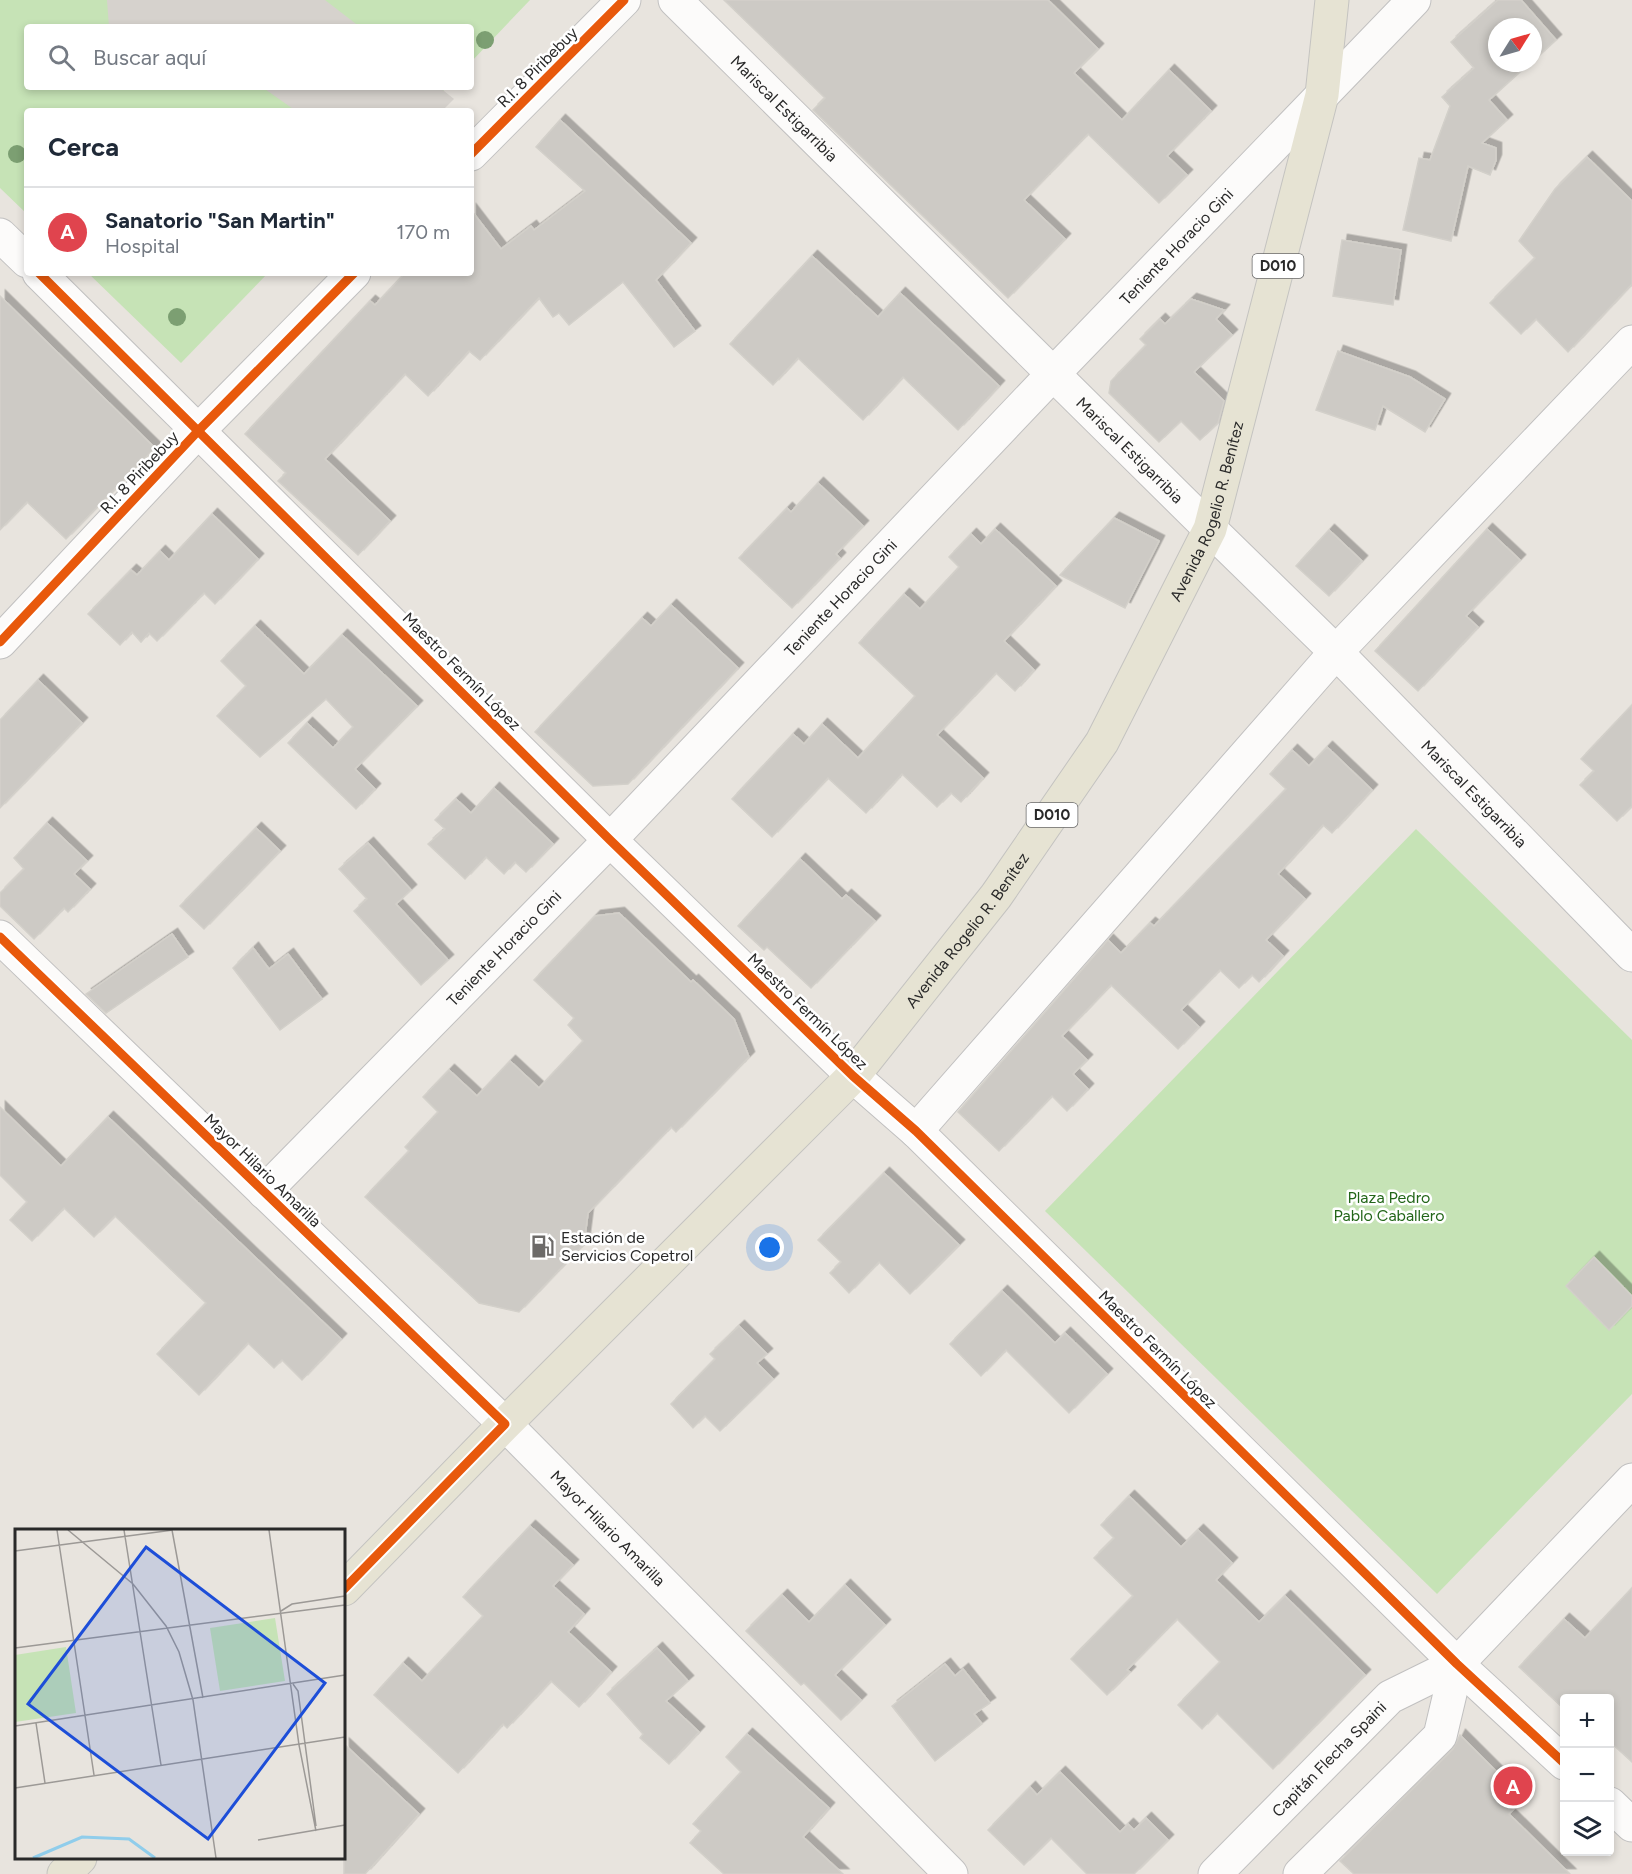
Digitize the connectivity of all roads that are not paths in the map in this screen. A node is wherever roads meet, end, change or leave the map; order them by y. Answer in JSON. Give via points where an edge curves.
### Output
{"nodes":[{"id":1,"x":624,"y":0,"type":"edge"},
{"id":2,"x":675,"y":0,"type":"edge"},
{"id":3,"x":1332,"y":0,"type":"edge"},
{"id":4,"x":1414,"y":0,"type":"edge"},
{"id":5,"x":1322,"y":95,"type":"junction"},
{"id":6,"x":474,"y":151,"type":"edge"},
{"id":7,"x":0,"y":235,"type":"edge"},
{"id":8,"x":24,"y":258,"type":"edge"},
{"id":9,"x":42,"y":276,"type":"edge"},
{"id":10,"x":351,"y":276,"type":"edge"},
{"id":11,"x":1632,"y":342,"type":"edge"},
{"id":12,"x":1053,"y":374,"type":"junction"},
{"id":13,"x":199,"y":430,"type":"junction"},
{"id":14,"x":1210,"y":529,"type":"junction"},
{"id":15,"x":0,"y":642,"type":"edge"},
{"id":16,"x":1336,"y":652,"type":"junction"},
{"id":17,"x":610,"y":840,"type":"junction"},
{"id":18,"x":0,"y":937,"type":"edge"},
{"id":19,"x":1632,"y":955,"type":"edge"},
{"id":20,"x":853,"y":1076,"type":"junction"},
{"id":21,"x":916,"y":1131,"type":"junction"},
{"id":22,"x":264,"y":1192,"type":"junction"},
{"id":23,"x":505,"y":1424,"type":"junction"},
{"id":24,"x":1632,"y":1480,"type":"edge"},
{"id":25,"x":345,"y":1588,"type":"edge"},
{"id":26,"x":1457,"y":1664,"type":"junction"},
{"id":27,"x":1560,"y":1759,"type":"edge"},
{"id":28,"x":1614,"y":1808,"type":"edge"},
{"id":29,"x":1632,"y":1825,"type":"edge"},
{"id":30,"x":78,"y":1859,"type":"edge"},
{"id":31,"x":64,"y":1874,"type":"edge"},
{"id":32,"x":951,"y":1874,"type":"edge"},
{"id":33,"x":1215,"y":1874,"type":"edge"},
{"id":34,"x":1300,"y":1874,"type":"edge"}],
"edges":[{"from":1,"to":6,"type":"street","name":"R.I. 8 Piribebuy"},
{"from":2,"to":12,"type":"street","name":"Mariscal Estigarribia"},
{"from":3,"to":5,"type":"main road","name":"Avenida Rogelio R. Benítez","number":"D010"},
{"from":4,"to":5,"type":"street","name":"Teniente Horacio Gini"},
{"from":5,"to":12,"type":"street","name":"Teniente Horacio Gini"},
{"from":5,"to":14,"type":"main road","name":"Avenida Rogelio R. Benítez","number":"D010"},
{"from":7,"to":8,"type":"street"},
{"from":9,"to":13,"type":"street","name":"Maestro Fermín López"},
{"from":10,"to":13,"type":"street","name":"R.I. 8 Piribebuy"},
{"from":11,"to":16,"type":"street"},
{"from":12,"to":14,"type":"street","name":"Mariscal Estigarribia"},
{"from":12,"to":17,"type":"street","name":"Teniente Horacio Gini"},
{"from":13,"to":15,"type":"street","name":"R.I. 8 Piribebuy"},
{"from":13,"to":17,"type":"street","name":"Maestro Fermín López"},
{"from":14,"to":16,"type":"street","name":"Mariscal Estigarribia"},
{"from":14,"to":20,"type":"main road","name":"Avenida Rogelio R. Benítez","number":"D010","via":[[1102,742],[996,896]]},
{"from":16,"to":19,"type":"street","name":"Mariscal Estigarribia"},
{"from":16,"to":21,"type":"street"},
{"from":17,"to":20,"type":"street","name":"Maestro Fermín López"},
{"from":17,"to":22,"type":"street","name":"Teniente Horacio Gini"},
{"from":18,"to":22,"type":"street","name":"Mayor Hilario Amarilla"},
{"from":20,"to":21,"type":"street","name":"Maestro Fermín López"},
{"from":20,"to":23,"type":"main road","name":"Avenida Rogelio R. Benítez","number":"D010"},
{"from":21,"to":26,"type":"street","name":"Maestro Fermín López"},
{"from":22,"to":23,"type":"street","name":"Mayor Hilario Amarilla"},
{"from":23,"to":25,"type":"main road","name":"Avenida Rogelio R. Benítez","number":"D010"},
{"from":23,"to":32,"type":"street","name":"Mayor Hilario Amarilla"},
{"from":24,"to":26,"type":"street","name":"Capitán Flecha Spaini"},
{"from":26,"to":27,"type":"street","name":"Maestro Fermín López"},
{"from":26,"to":33,"type":"street","name":"Capitán Flecha Spaini","via":[[1390,1696]]},
{"from":26,"to":34,"type":"street","via":[[1440,1736]]},
{"from":28,"to":29,"type":"street"},
{"from":30,"to":31,"type":"main road"}]}
